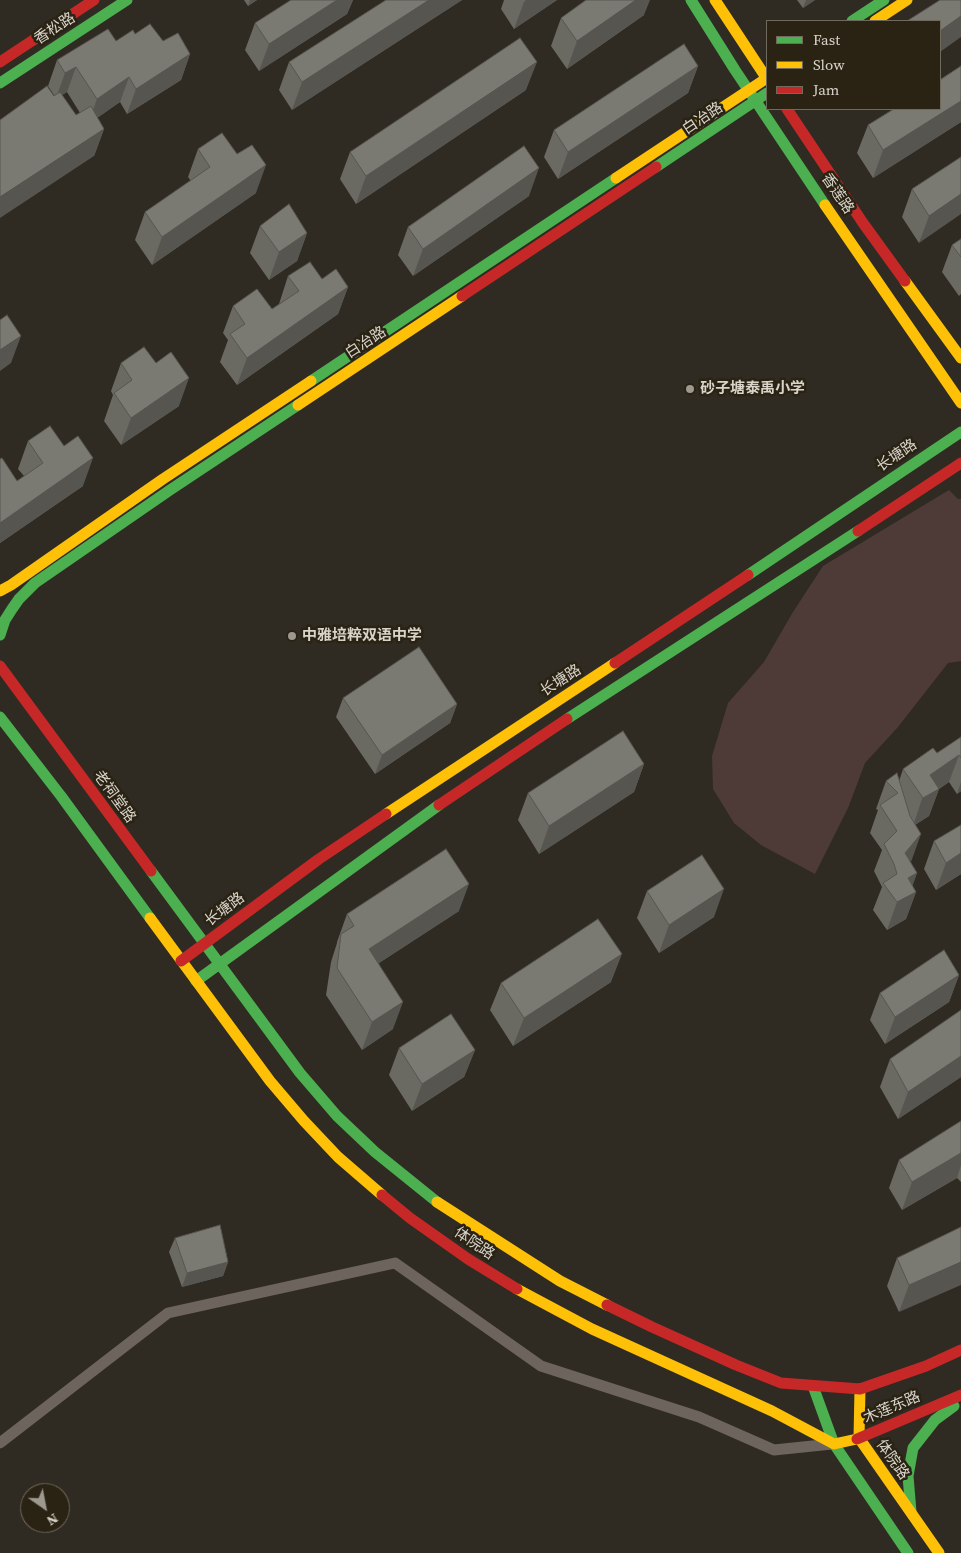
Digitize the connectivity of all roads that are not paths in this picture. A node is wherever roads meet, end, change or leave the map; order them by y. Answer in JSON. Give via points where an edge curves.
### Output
{"nodes":[{"id":1,"x":94,"y":0,"type":"edge"},
{"id":2,"x":127,"y":0,"type":"edge"},
{"id":3,"x":691,"y":0,"type":"edge"},
{"id":4,"x":715,"y":0,"type":"edge"},
{"id":5,"x":884,"y":0,"type":"edge"},
{"id":6,"x":907,"y":0,"type":"edge"},
{"id":7,"x":854,"y":20,"type":"edge"},
{"id":8,"x":877,"y":20,"type":"edge"},
{"id":9,"x":0,"y":62,"type":"edge"},
{"id":10,"x":766,"y":76,"type":"edge"},
{"id":11,"x":766,"y":79,"type":"edge"},
{"id":12,"x":0,"y":83,"type":"edge"},
{"id":13,"x":749,"y":90,"type":"junction"},
{"id":14,"x":766,"y":94,"type":"edge"},
{"id":15,"x":756,"y":101,"type":"junction"},
{"id":16,"x":788,"y":110,"type":"edge"},
{"id":17,"x":961,"y":358,"type":"edge"},
{"id":18,"x":961,"y":403,"type":"edge"},
{"id":19,"x":961,"y":432,"type":"edge"},
{"id":20,"x":961,"y":463,"type":"edge"},
{"id":21,"x":0,"y":591,"type":"edge"},
{"id":22,"x":0,"y":635,"type":"edge"},
{"id":23,"x":0,"y":666,"type":"edge"},
{"id":24,"x":0,"y":717,"type":"edge"},
{"id":25,"x":205,"y":944,"type":"junction"},
{"id":26,"x":181,"y":961,"type":"junction"},
{"id":27,"x":219,"y":965,"type":"junction"},
{"id":28,"x":196,"y":981,"type":"junction"},
{"id":29,"x":961,"y":1350,"type":"edge"},
{"id":30,"x":813,"y":1386,"type":"junction"},
{"id":31,"x":860,"y":1389,"type":"junction"},
{"id":32,"x":961,"y":1395,"type":"edge"},
{"id":33,"x":961,"y":1400,"type":"edge"},
{"id":34,"x":859,"y":1438,"type":"junction"},
{"id":35,"x":0,"y":1443,"type":"edge"},
{"id":36,"x":834,"y":1444,"type":"junction"},
{"id":37,"x":911,"y":1512,"type":"junction"},
{"id":38,"x":908,"y":1553,"type":"edge"},
{"id":39,"x":939,"y":1553,"type":"edge"}],
"edges":[{"from":1,"to":9,"type":"main road","name":"香松路"},
{"from":2,"to":12,"type":"main road","name":"香松路"},
{"from":3,"to":13,"type":"main road","name":"香莲路"},
{"from":4,"to":10,"type":"main road"},
{"from":5,"to":7,"type":"main road"},
{"from":6,"to":8,"type":"main road"},
{"from":11,"to":13,"type":"main road","name":"白冶路"},
{"from":13,"to":15,"type":"main road","name":"香莲路"},
{"from":13,"to":21,"type":"main road","name":"白冶路","via":[[162,479]]},
{"from":14,"to":15,"type":"main road","name":"白冶路"},
{"from":15,"to":18,"type":"main road","name":"香莲路"},
{"from":15,"to":22,"type":"main road","name":"白冶路","via":[[35,583],[12,609]]},
{"from":16,"to":17,"type":"main road","name":"香莲路"},
{"from":19,"to":25,"type":"main road","name":"长塘路","via":[[380,817]]},
{"from":20,"to":27,"type":"main road","via":[[462,788]]},
{"from":23,"to":25,"type":"main road","name":"老祠堂路"},
{"from":24,"to":26,"type":"main road"},
{"from":25,"to":26,"type":"main road","name":"长塘路"},
{"from":25,"to":27,"type":"main road","name":"体院路"},
{"from":26,"to":28,"type":"main road","name":"体院路"},
{"from":27,"to":28,"type":"main road"},
{"from":27,"to":30,"type":"main road","name":"体院路","via":[[300,1074],[336,1116],[435,1201],[560,1281],[652,1327],[781,1383]]},
{"from":28,"to":36,"type":"main road","name":"体院路","via":[[304,1121],[366,1183],[410,1218],[468,1260],[534,1299],[679,1370],[772,1411]]},
{"from":29,"to":31,"type":"main road","name":"木莲东路"},
{"from":30,"to":31,"type":"main road","name":"体院路"},
{"from":30,"to":36,"type":"main road","name":"体院路"},
{"from":31,"to":34,"type":"main road","name":"体院路"},
{"from":32,"to":34,"type":"main road","name":"木莲东路"},
{"from":33,"to":37,"type":"main road","via":[[935,1420],[913,1448],[908,1476]]},
{"from":34,"to":36,"type":"main road","name":"木莲东路"},
{"from":34,"to":37,"type":"main road","name":"体院路"},
{"from":35,"to":36,"type":"street","via":[[168,1313],[395,1263],[542,1366],[699,1417],[774,1450]]},
{"from":36,"to":38,"type":"main road","name":"体院路"},
{"from":37,"to":39,"type":"main road","name":"体院路"}]}
